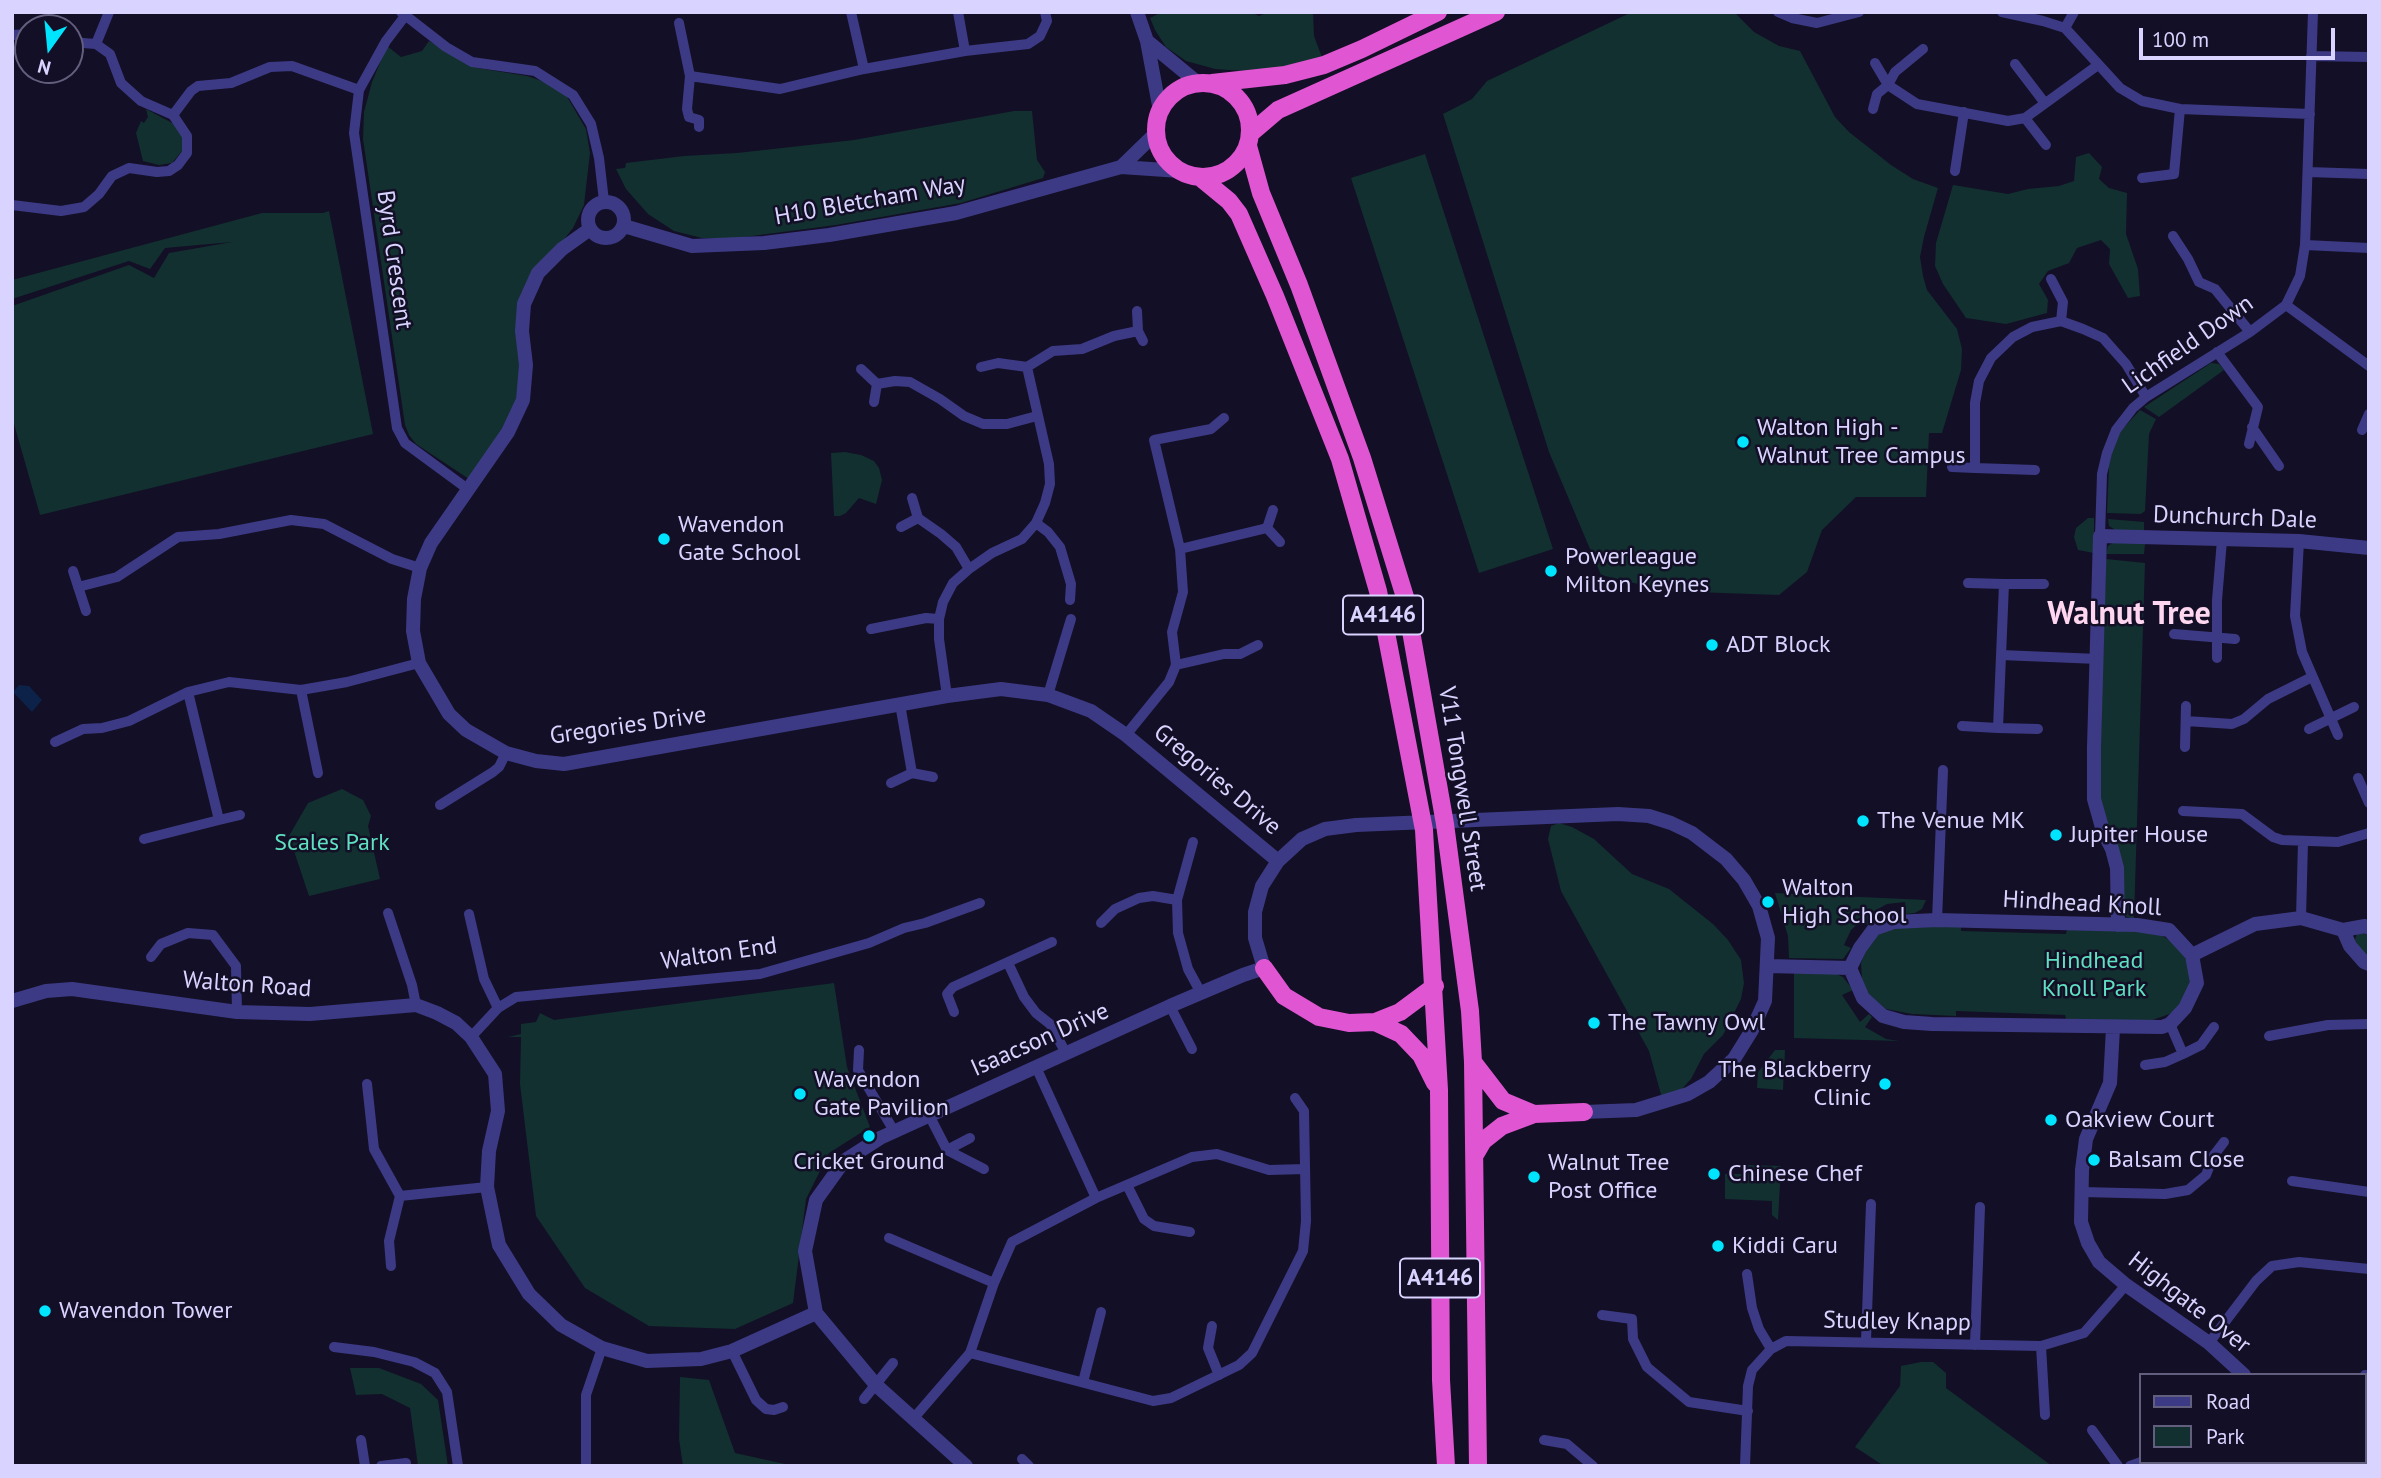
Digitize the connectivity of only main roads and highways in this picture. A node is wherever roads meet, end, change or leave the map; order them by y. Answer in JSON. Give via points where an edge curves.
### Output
{"nodes":[{"id":1,"x":1438,"y":12,"type":"edge"},
{"id":2,"x":1496,"y":12,"type":"edge"},
{"id":3,"x":1205,"y":83,"type":"junction"},
{"id":4,"x":1250,"y":139,"type":"junction"},
{"id":5,"x":1201,"y":177,"type":"junction"},
{"id":6,"x":1264,"y":968,"type":"road end"},
{"id":7,"x":1434,"y":986,"type":"junction"},
{"id":8,"x":1375,"y":1022,"type":"junction"},
{"id":9,"x":1473,"y":1062,"type":"junction"},
{"id":10,"x":1438,"y":1090,"type":"junction"},
{"id":11,"x":1584,"y":1112,"type":"road end"},
{"id":12,"x":1534,"y":1114,"type":"junction"},
{"id":13,"x":1476,"y":1153,"type":"junction"},
{"id":14,"x":1446,"y":1466,"type":"edge"},
{"id":15,"x":1478,"y":1466,"type":"edge"}],
"edges":[{"from":1,"to":3,"type":"highway","via":[[1324,65],[1285,75]]},
{"from":2,"to":4,"type":"highway","via":[[1278,110]]},
{"from":3,"to":4,"type":"highway","number":"A4146","via":[[1225,88],[1245,106]]},
{"from":3,"to":5,"type":"highway","number":"A4146","via":[[1175,92],[1160,111],[1156,133],[1166,159],[1180,172]]},
{"from":4,"to":5,"type":"highway","via":[[1235,166],[1213,177]]},
{"from":4,"to":9,"type":"highway","name":"V11 Tongwell Street","number":"A4146","via":[[1261,193],[1362,458],[1405,597],[1446,824]]},
{"from":5,"to":7,"type":"highway","name":"V11 Tongwell Street","number":"A4146","via":[[1239,214],[1340,459],[1378,592],[1424,830]]},
{"from":6,"to":8,"type":"highway","via":[[1284,996],[1319,1017]]},
{"from":7,"to":8,"type":"highway","via":[[1400,1012]]},
{"from":7,"to":10,"type":"highway","name":"V11 Tongwell Street","number":"A4146"},
{"from":8,"to":10,"type":"highway","via":[[1408,1041]]},
{"from":9,"to":12,"type":"highway","via":[[1503,1101]]},
{"from":9,"to":13,"type":"highway","name":"V11 Tongwell Street","number":"A4146"},
{"from":10,"to":14,"type":"highway","name":"V11 Tongwell Street","number":"A4146"},
{"from":11,"to":12,"type":"highway"},
{"from":12,"to":13,"type":"highway","via":[[1502,1126]]},
{"from":13,"to":15,"type":"highway","name":"V11 Tongwell Street","number":"A4146"}]}
